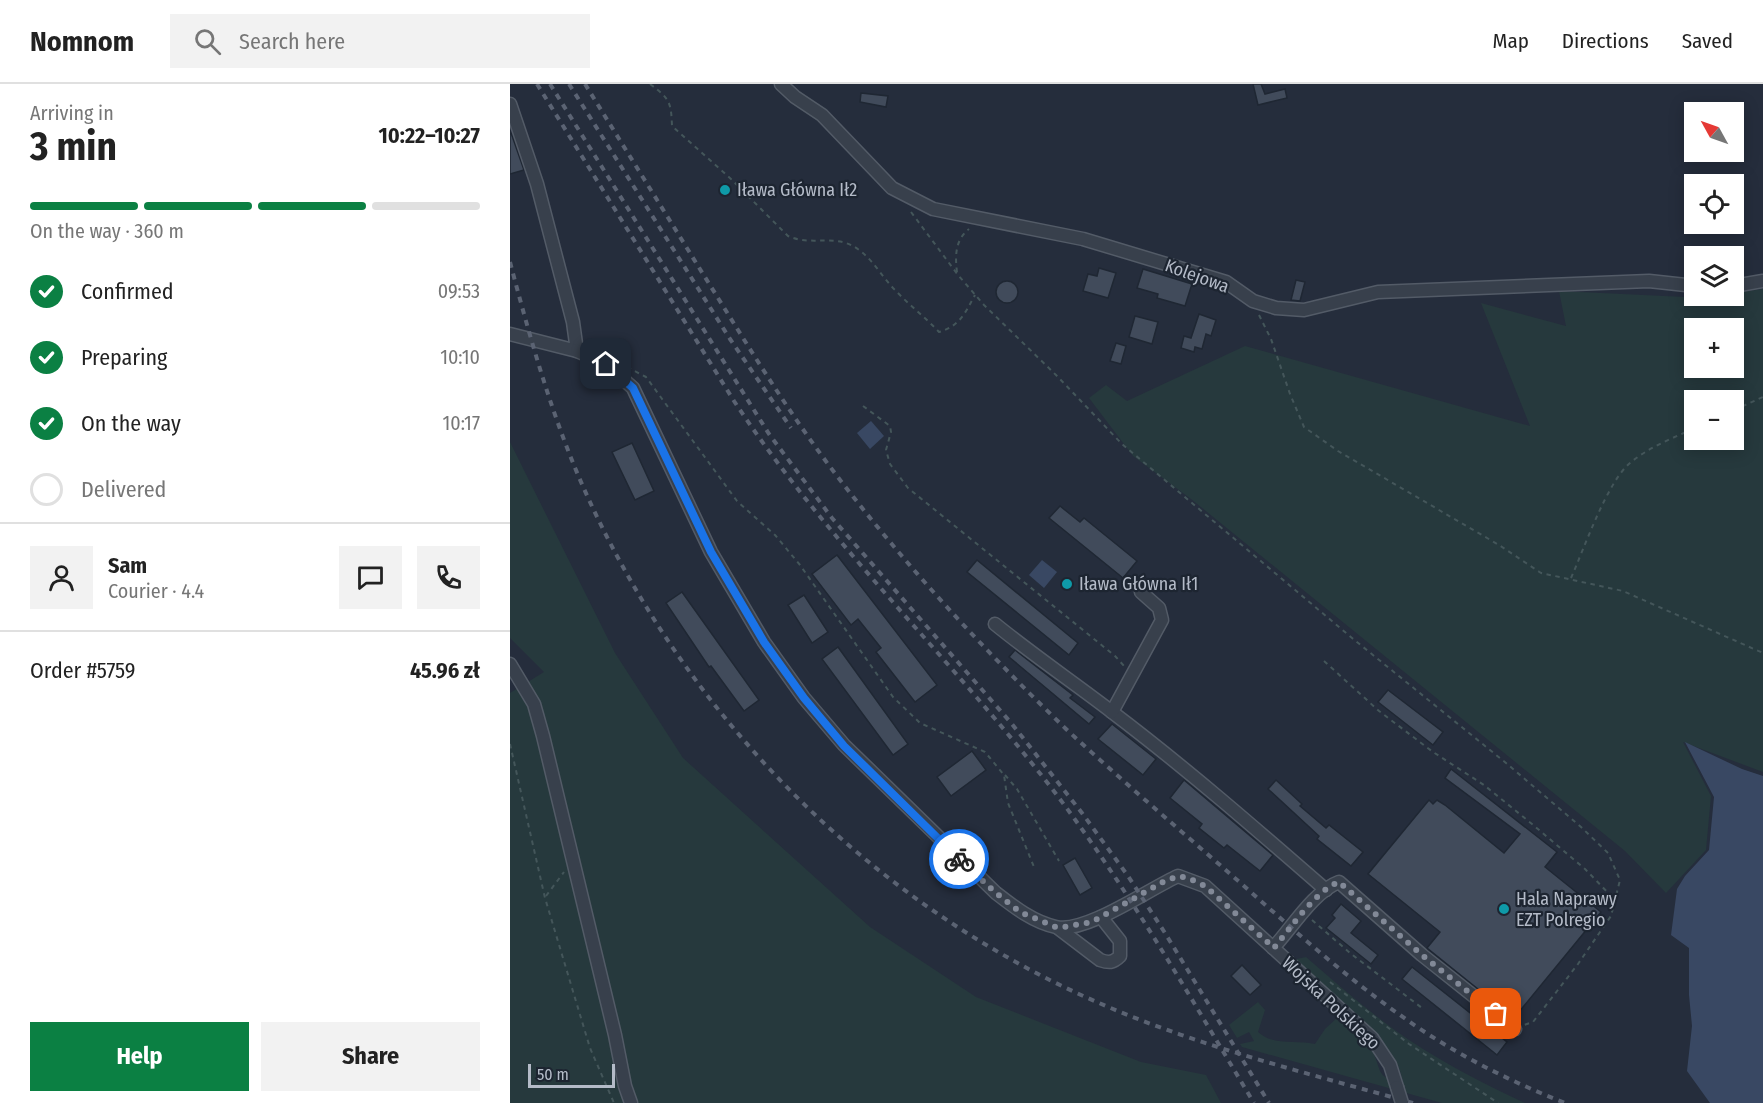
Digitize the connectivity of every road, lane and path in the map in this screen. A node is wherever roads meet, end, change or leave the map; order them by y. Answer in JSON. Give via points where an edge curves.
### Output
{"nodes":[{"id":1,"x":650,"y":84,"type":"edge"},
{"id":2,"x":781,"y":84,"type":"edge"},
{"id":3,"x":510,"y":104,"type":"edge"},
{"id":4,"x":911,"y":212,"type":"dead end"},
{"id":5,"x":986,"y":219,"type":"junction"},
{"id":6,"x":958,"y":275,"type":"junction"},
{"id":7,"x":1763,"y":281,"type":"edge"},
{"id":8,"x":1744,"y":284,"type":"edge"},
{"id":9,"x":1684,"y":285,"type":"edge"},
{"id":10,"x":975,"y":295,"type":"junction"},
{"id":11,"x":1253,"y":301,"type":"junction"},
{"id":12,"x":510,"y":334,"type":"edge"},
{"id":13,"x":577,"y":351,"type":"junction"},
{"id":14,"x":606,"y":364,"type":"junction"},
{"id":15,"x":1763,"y":397,"type":"edge"},
{"id":16,"x":863,"y":406,"type":"dead end"},
{"id":17,"x":1744,"y":406,"type":"edge"},
{"id":18,"x":1684,"y":433,"type":"edge"},
{"id":19,"x":1571,"y":579,"type":"junction"},
{"id":20,"x":1141,"y":592,"type":"dead end"},
{"id":21,"x":995,"y":624,"type":"dead end"},
{"id":22,"x":1763,"y":652,"type":"edge"},
{"id":23,"x":1324,"y":661,"type":"dead end"},
{"id":24,"x":510,"y":664,"type":"edge"},
{"id":25,"x":1132,"y":674,"type":"junction"},
{"id":26,"x":1112,"y":712,"type":"junction"},
{"id":27,"x":510,"y":744,"type":"edge"},
{"id":28,"x":1004,"y":775,"type":"junction"},
{"id":29,"x":572,"y":860,"type":"junction"},
{"id":30,"x":1059,"y":861,"type":"dead end"},
{"id":31,"x":1034,"y":867,"type":"dead end"},
{"id":32,"x":1326,"y":890,"type":"junction"},
{"id":33,"x":545,"y":898,"type":"junction"},
{"id":34,"x":1615,"y":900,"type":"junction"},
{"id":35,"x":1303,"y":912,"type":"junction"},
{"id":36,"x":1101,"y":917,"type":"junction"},
{"id":37,"x":1058,"y":928,"type":"junction"},
{"id":38,"x":1274,"y":948,"type":"junction"},
{"id":39,"x":1325,"y":978,"type":"dead end"},
{"id":40,"x":1422,"y":1008,"type":"dead end"},
{"id":41,"x":1515,"y":1029,"type":"joint"},
{"id":42,"x":614,"y":1103,"type":"edge"},
{"id":43,"x":631,"y":1103,"type":"edge"},
{"id":44,"x":1402,"y":1103,"type":"edge"},
{"id":45,"x":1498,"y":1103,"type":"edge"}],
"edges":[{"from":1,"to":10,"type":"path","via":[[669,100],[672,126],[788,236],[856,248],[939,332],[952,328]]},
{"from":2,"to":5,"type":"street","name":"Kolejowa","via":[[822,115],[892,188],[933,209]]},
{"from":3,"to":13,"type":"street","via":[[537,184]]},
{"from":4,"to":6,"type":"path"},
{"from":5,"to":6,"type":"path","via":[[966,231],[959,242],[955,257]]},
{"from":5,"to":11,"type":"street","name":"Kolejowa","via":[[1083,239],[1226,282]]},
{"from":6,"to":10,"type":"path"},
{"from":7,"to":8,"type":"street"},
{"from":9,"to":11,"type":"street","name":"Kolejowa","via":[[1649,281],[1378,292],[1304,310],[1276,309]]},
{"from":10,"to":34,"type":"path","via":[[1130,451],[1581,827],[1608,853],[1620,880]]},
{"from":11,"to":19,"type":"path","via":[[1304,427],[1541,573]]},
{"from":12,"to":13,"type":"street"},
{"from":13,"to":14,"type":"street"},
{"from":14,"to":28,"type":"path","via":[[630,368],[646,377],[737,501],[775,535],[800,565],[893,697],[920,723],[985,752]]},
{"from":14,"to":37,"type":"street","via":[[633,388],[711,552],[764,642],[804,698],[844,746],[996,893],[1020,912]]},
{"from":15,"to":17,"type":"path"},
{"from":16,"to":25,"type":"path","via":[[890,426],[886,450],[890,464],[908,488]]},
{"from":18,"to":19,"type":"path","via":[[1629,464],[1613,484]]},
{"from":19,"to":22,"type":"path","via":[[1623,591]]},
{"from":20,"to":25,"type":"street","via":[[1159,608],[1162,620]]},
{"from":21,"to":26,"type":"street"},
{"from":23,"to":34,"type":"path","via":[[1379,711],[1532,824]]},
{"from":24,"to":29,"type":"street","via":[[534,704]]},
{"from":25,"to":26,"type":"street"},
{"from":26,"to":32,"type":"street"},
{"from":27,"to":33,"type":"path"},
{"from":28,"to":30,"type":"path","via":[[1017,789]]},
{"from":28,"to":31,"type":"path","via":[[1008,803]]},
{"from":29,"to":33,"type":"path"},
{"from":29,"to":43,"type":"street"},
{"from":32,"to":35,"type":"street"},
{"from":32,"to":41,"type":"street","via":[[1339,882]]},
{"from":33,"to":42,"type":"path","via":[[590,1048]]},
{"from":34,"to":41,"type":"path","via":[[1611,916],[1578,964],[1533,1022]]},
{"from":35,"to":38,"type":"street"},
{"from":35,"to":40,"type":"path"},
{"from":36,"to":37,"type":"street","name":"Wojska Polskiego"},
{"from":36,"to":37,"type":"street","via":[[1120,941],[1120,956],[1108,963]]},
{"from":36,"to":38,"type":"street","name":"Wojska Polskiego","via":[[1178,876],[1205,886]]},
{"from":38,"to":44,"type":"street","name":"Wojska Polskiego","bridge":true,"via":[[1372,1038],[1390,1065]]},
{"from":39,"to":45,"type":"path","via":[[1409,1044]]}]}
